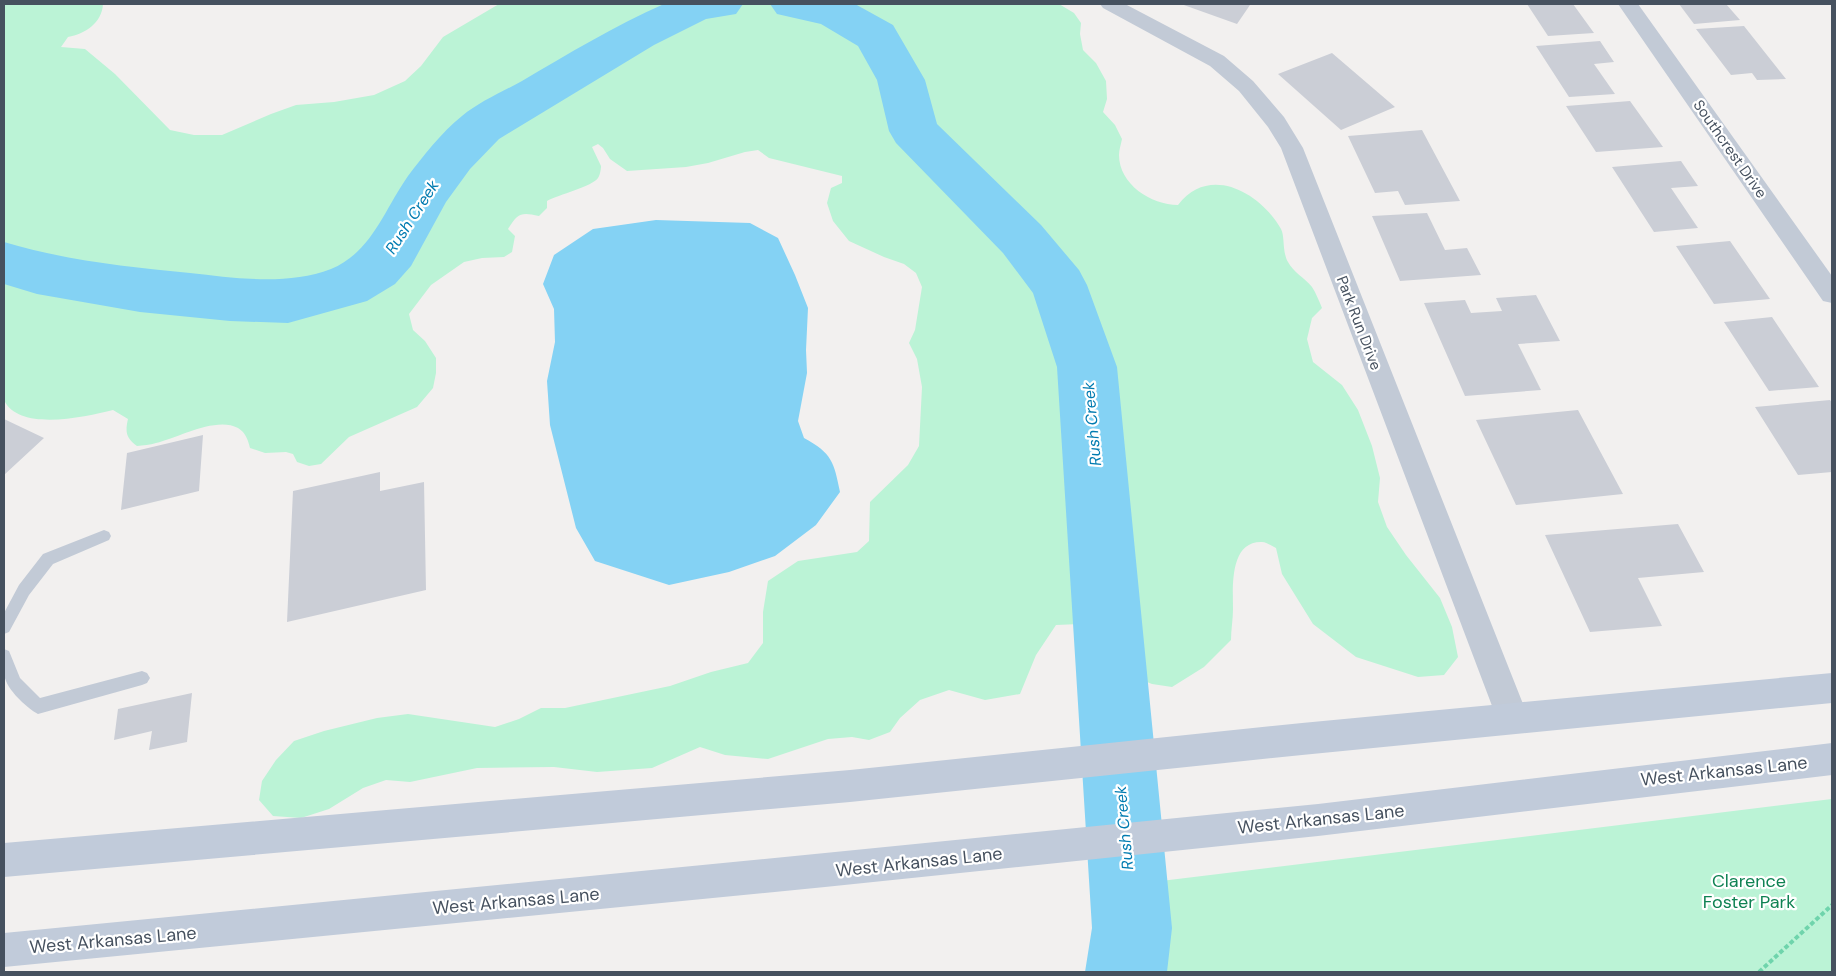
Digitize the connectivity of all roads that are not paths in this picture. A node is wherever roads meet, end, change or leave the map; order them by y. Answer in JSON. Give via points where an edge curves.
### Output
{"nodes":[{"id":1,"x":1110,"y":4,"type":"edge"},
{"id":2,"x":1628,"y":4,"type":"edge"},
{"id":3,"x":1832,"y":294,"type":"edge"},
{"id":4,"x":104,"y":536,"type":"dead end"},
{"id":5,"x":4,"y":627,"type":"edge"},
{"id":6,"x":4,"y":656,"type":"edge"},
{"id":7,"x":142,"y":678,"type":"dead end"},
{"id":8,"x":1832,"y":688,"type":"edge"},
{"id":9,"x":1513,"y":719,"type":"junction"},
{"id":10,"x":1832,"y":759,"type":"edge"},
{"id":11,"x":4,"y":860,"type":"edge"},
{"id":12,"x":4,"y":950,"type":"edge"}],
"edges":[{"from":1,"to":9,"type":"street","name":"Park Run Drive","via":[[1217,61],[1246,86],[1276,122],[1292,148]]},
{"from":2,"to":3,"type":"street","name":"Southcrest Drive"},
{"from":4,"to":5,"type":"lane","via":[[48,559],[24,590]]},
{"from":6,"to":7,"type":"lane","via":[[14,683],[38,706]]},
{"from":8,"to":9,"type":"main road"},
{"from":9,"to":11,"type":"main road","via":[[850,786]]},
{"from":10,"to":12,"type":"main road","name":"West Arkansas Lane","via":[[1327,819],[853,869]]}]}
